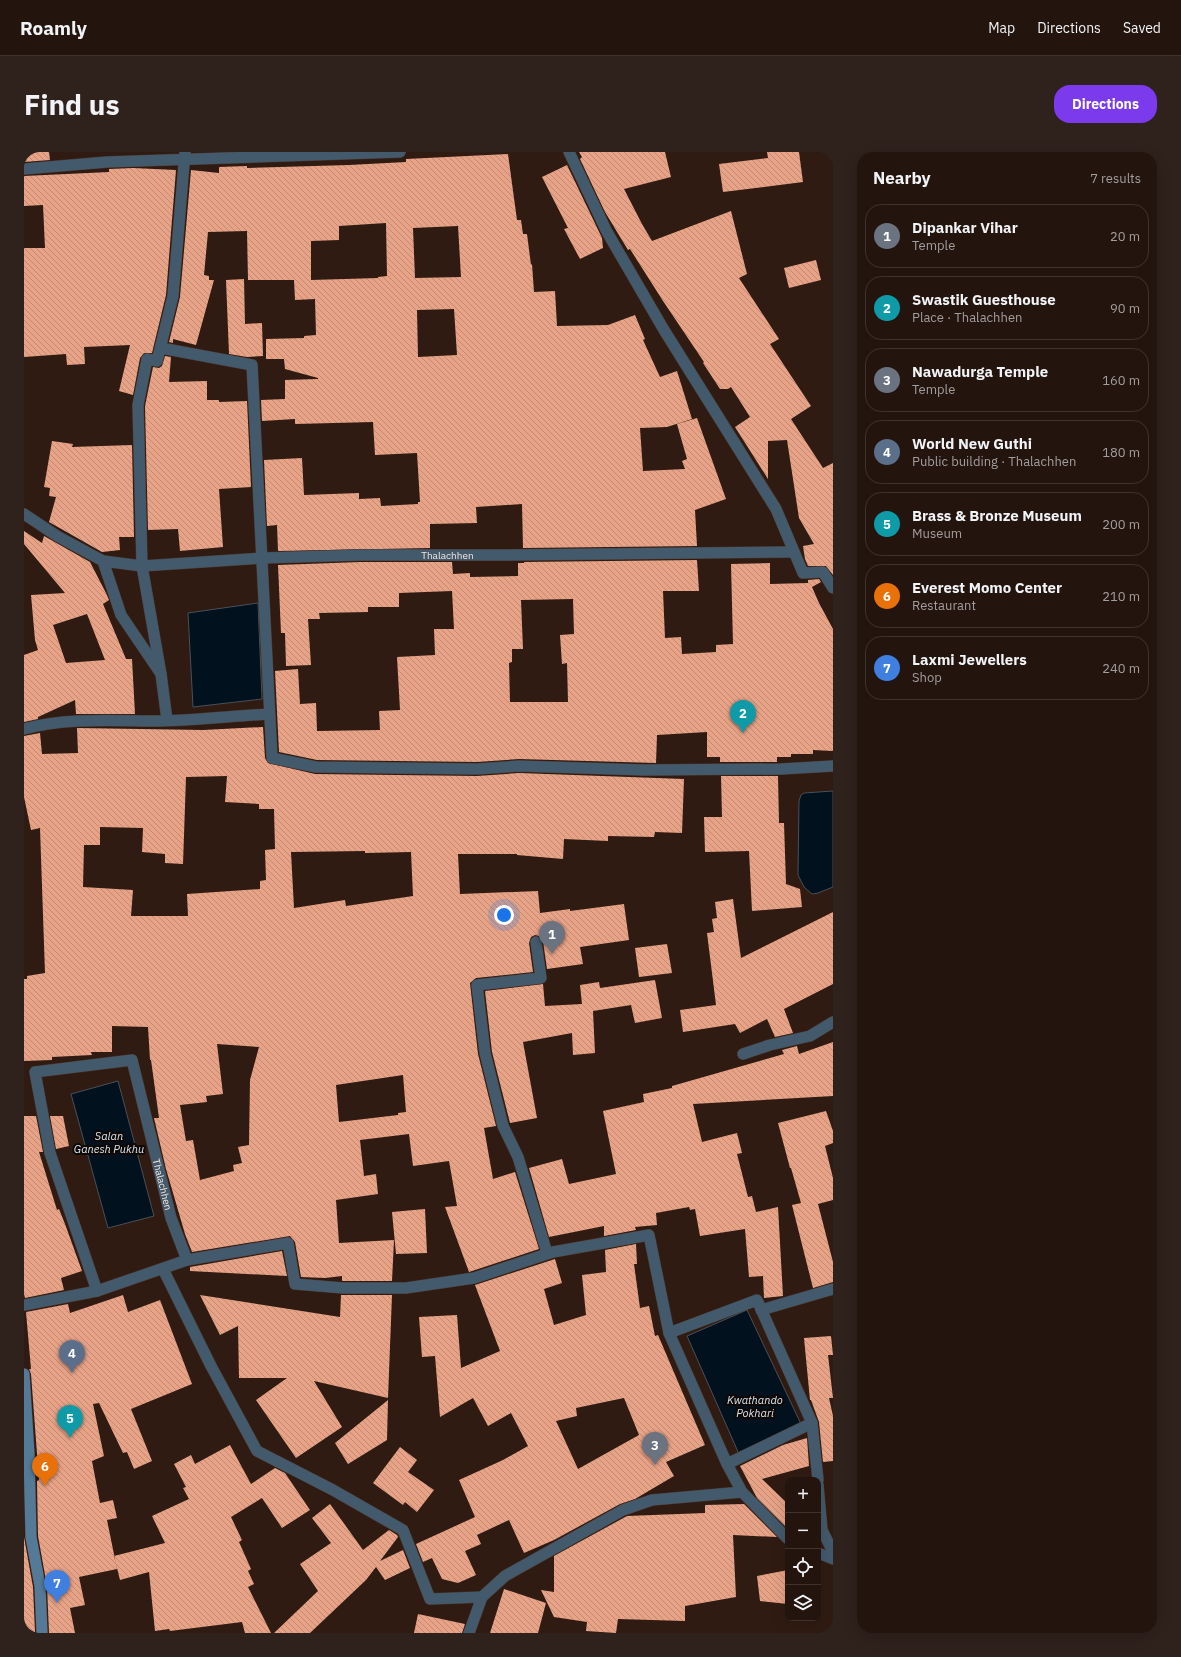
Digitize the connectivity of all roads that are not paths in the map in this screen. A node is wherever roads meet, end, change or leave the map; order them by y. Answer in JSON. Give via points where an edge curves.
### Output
{"nodes":[{"id":1,"x":393,"y":152,"type":"edge"},
{"id":2,"x":569,"y":152,"type":"edge"},
{"id":3,"x":184,"y":156,"type":"edge"},
{"id":4,"x":24,"y":169,"type":"edge"},
{"id":5,"x":161,"y":348,"type":"junction"},
{"id":6,"x":24,"y":514,"type":"edge"},
{"id":7,"x":793,"y":552,"type":"junction"},
{"id":8,"x":263,"y":558,"type":"junction"},
{"id":9,"x":103,"y":561,"type":"junction"},
{"id":10,"x":142,"y":566,"type":"junction"},
{"id":11,"x":833,"y":588,"type":"edge"},
{"id":12,"x":161,"y":674,"type":"junction"},
{"id":13,"x":269,"y":714,"type":"junction"},
{"id":14,"x":167,"y":720,"type":"junction"},
{"id":15,"x":24,"y":729,"type":"edge"},
{"id":16,"x":833,"y":766,"type":"edge"},
{"id":17,"x":536,"y":942,"type":"dead end"},
{"id":18,"x":833,"y":1022,"type":"edge"},
{"id":19,"x":743,"y":1054,"type":"dead end"},
{"id":20,"x":547,"y":1253,"type":"junction"},
{"id":21,"x":186,"y":1260,"type":"junction"},
{"id":22,"x":163,"y":1268,"type":"junction"},
{"id":23,"x":833,"y":1289,"type":"edge"},
{"id":24,"x":97,"y":1290,"type":"junction"},
{"id":25,"x":24,"y":1305,"type":"edge"},
{"id":26,"x":761,"y":1310,"type":"junction"},
{"id":27,"x":669,"y":1333,"type":"junction"},
{"id":28,"x":24,"y":1374,"type":"edge"},
{"id":29,"x":812,"y":1423,"type":"junction"},
{"id":30,"x":26,"y":1454,"type":"edge"},
{"id":31,"x":727,"y":1464,"type":"junction"},
{"id":32,"x":818,"y":1477,"type":"edge"},
{"id":33,"x":742,"y":1492,"type":"junction"},
{"id":34,"x":820,"y":1513,"type":"edge"},
{"id":35,"x":785,"y":1536,"type":"edge"},
{"id":36,"x":833,"y":1552,"type":"edge"},
{"id":37,"x":821,"y":1555,"type":"edge"},
{"id":38,"x":833,"y":1559,"type":"edge"},
{"id":39,"x":482,"y":1597,"type":"junction"},
{"id":40,"x":42,"y":1633,"type":"edge"},
{"id":41,"x":469,"y":1633,"type":"edge"}],
"edges":[{"from":1,"to":3,"type":"street"},
{"from":2,"to":7,"type":"street","via":[[607,232],[664,330],[776,509]]},
{"from":3,"to":4,"type":"street"},
{"from":3,"to":5,"type":"street","via":[[173,296]]},
{"from":5,"to":8,"type":"street","via":[[252,365]]},
{"from":5,"to":10,"type":"street","via":[[158,361],[147,359],[138,405]]},
{"from":6,"to":9,"type":"street","via":[[57,536]]},
{"from":7,"to":8,"type":"street","name":"Thalachhen"},
{"from":7,"to":11,"type":"street","via":[[803,573],[823,572]]},
{"from":8,"to":10,"type":"street","name":"Thalachhen"},
{"from":8,"to":13,"type":"street"},
{"from":9,"to":10,"type":"street","name":"Thalachhen"},
{"from":9,"to":12,"type":"street","via":[[121,615]]},
{"from":10,"to":12,"type":"street"},
{"from":12,"to":14,"type":"street"},
{"from":13,"to":14,"type":"street"},
{"from":13,"to":16,"type":"street","via":[[272,758],[316,767],[477,769],[519,766],[706,770]]},
{"from":14,"to":15,"type":"street","via":[[77,722],[38,725]]},
{"from":17,"to":20,"type":"street","via":[[541,978],[477,985],[486,1053],[503,1126],[518,1157]]},
{"from":18,"to":19,"type":"street","via":[[810,1036]]},
{"from":20,"to":21,"type":"street","via":[[474,1278],[406,1288],[343,1288],[295,1284],[288,1243]]},
{"from":20,"to":27,"type":"street","via":[[649,1235]]},
{"from":21,"to":22,"type":"street"},
{"from":21,"to":24,"type":"street","name":"Thalachhen","via":[[171,1218],[132,1060],[35,1072],[50,1152]]},
{"from":22,"to":24,"type":"street"},
{"from":22,"to":39,"type":"street","via":[[211,1366],[257,1451],[403,1530],[430,1599]]},
{"from":23,"to":26,"type":"street"},
{"from":24,"to":25,"type":"street"},
{"from":26,"to":27,"type":"street","via":[[757,1300]]},
{"from":26,"to":29,"type":"street"},
{"from":27,"to":31,"type":"street"},
{"from":28,"to":30,"type":"main road"},
{"from":29,"to":31,"type":"street"},
{"from":29,"to":32,"type":"street"},
{"from":30,"to":40,"type":"main road","via":[[31,1537],[40,1586]]},
{"from":31,"to":33,"type":"street"},
{"from":33,"to":35,"type":"street"},
{"from":33,"to":39,"type":"street","via":[[652,1500],[623,1510],[505,1576]]},
{"from":34,"to":36,"type":"street","via":[[822,1530]]},
{"from":37,"to":38,"type":"street"},
{"from":39,"to":41,"type":"street"}]}
